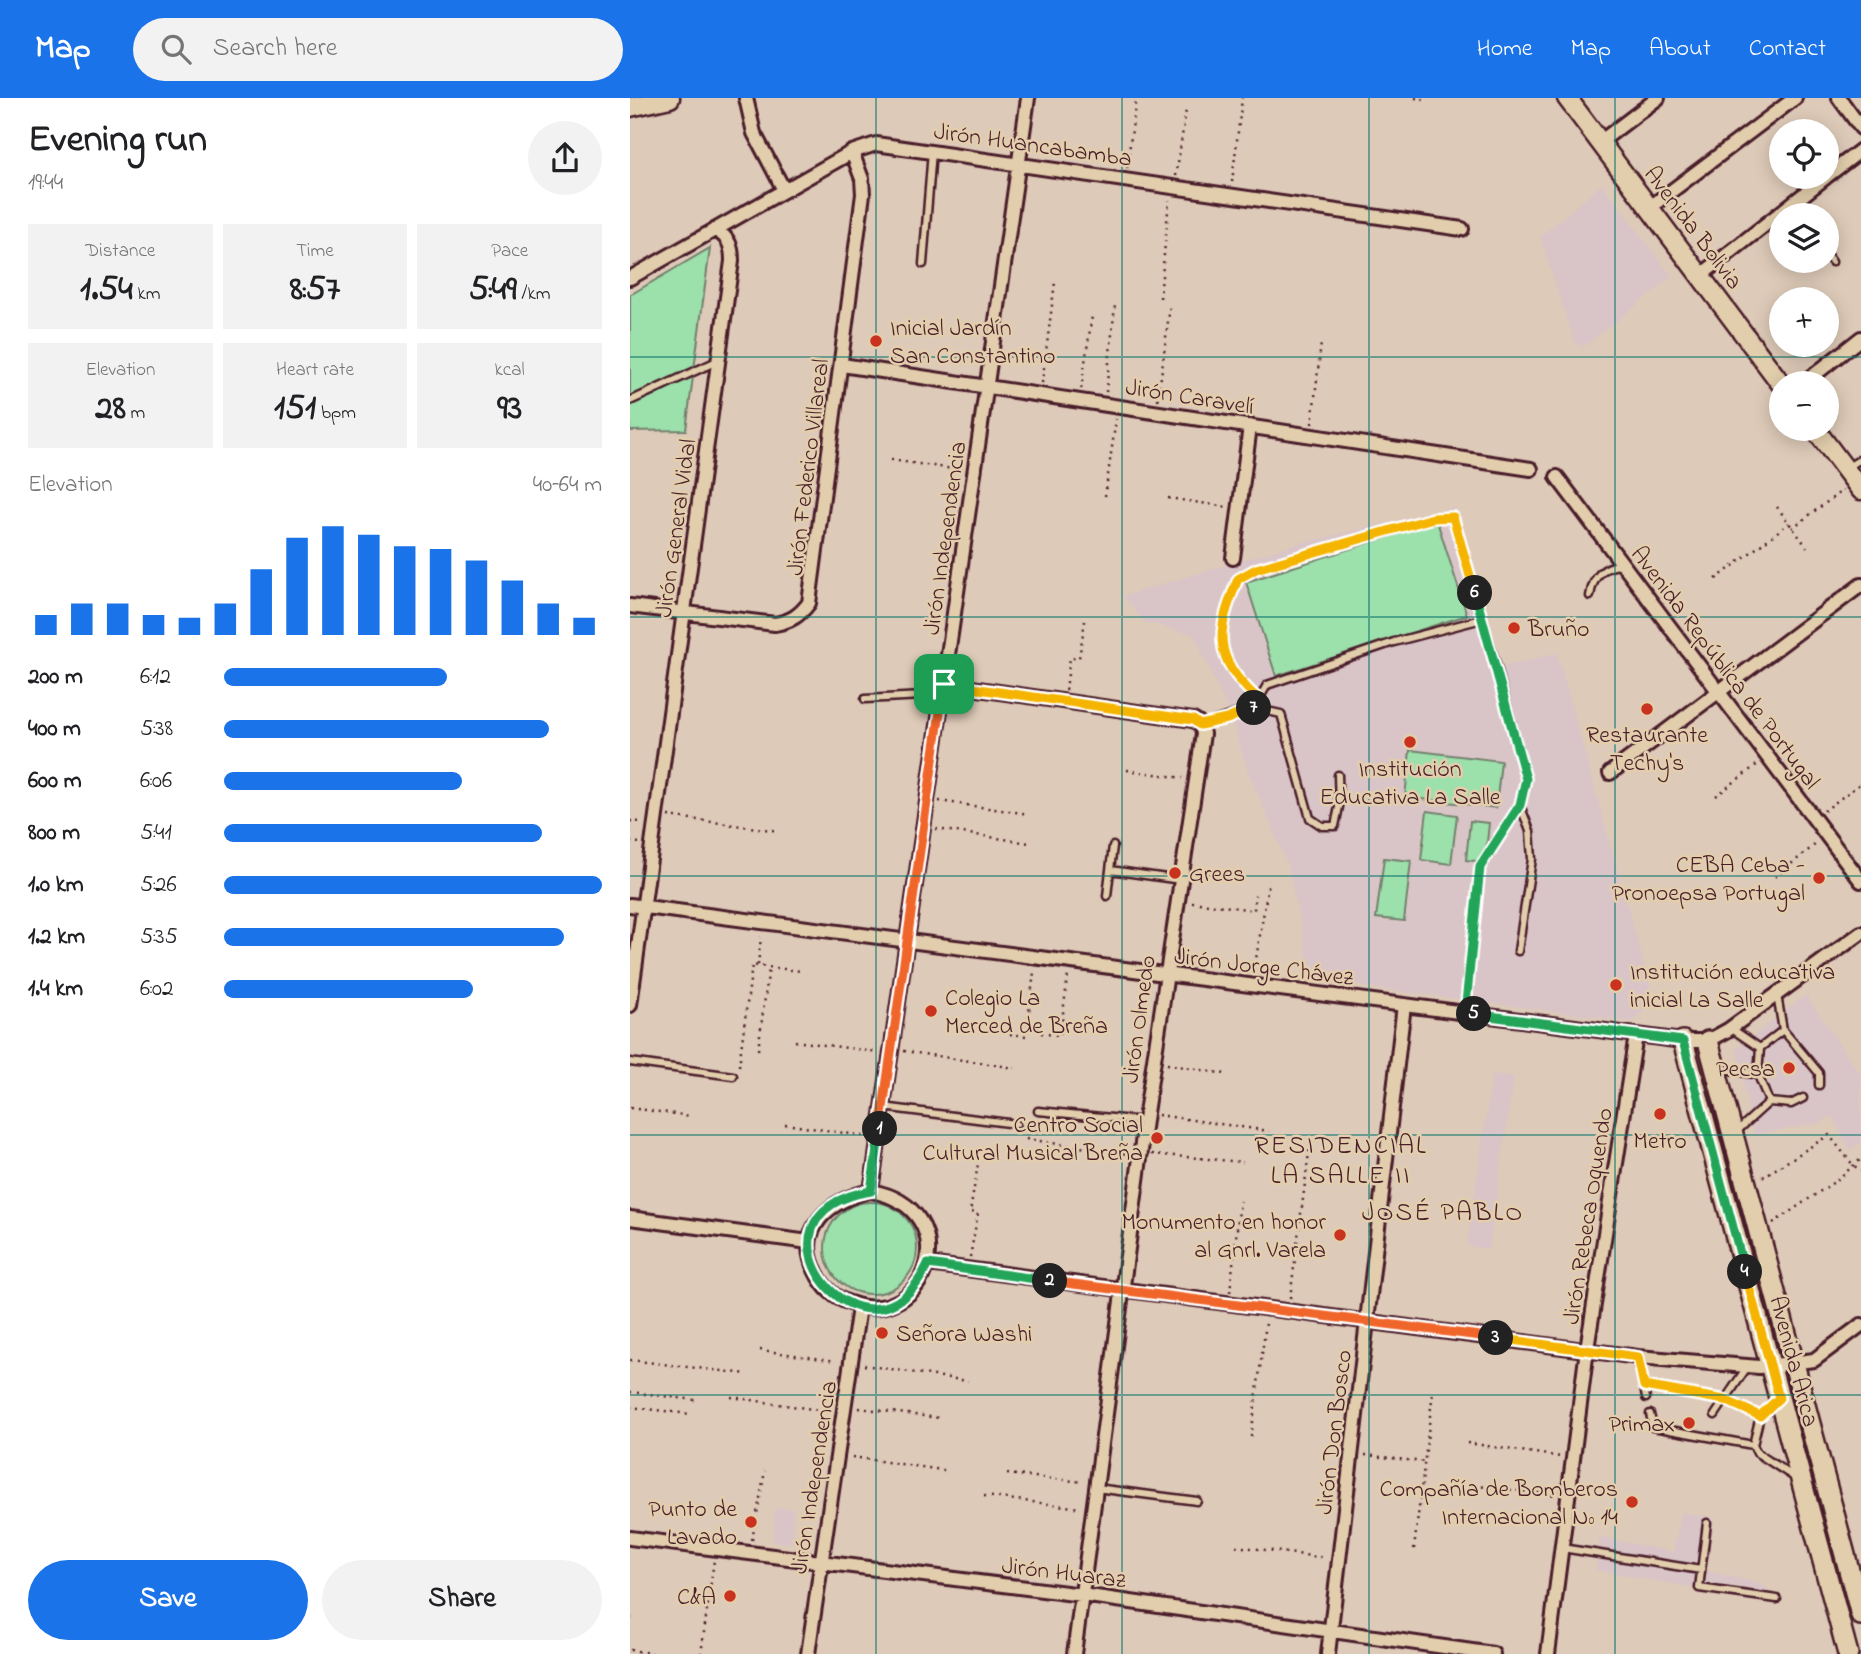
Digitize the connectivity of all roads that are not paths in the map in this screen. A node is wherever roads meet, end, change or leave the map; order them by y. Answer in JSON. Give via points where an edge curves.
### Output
{"nodes":[{"id":1,"x":665,"y":98,"type":"edge"},
{"id":2,"x":746,"y":98,"type":"edge"},
{"id":3,"x":1028,"y":98,"type":"edge"},
{"id":4,"x":1567,"y":98,"type":"edge"},
{"id":5,"x":1658,"y":98,"type":"edge"},
{"id":6,"x":1795,"y":98,"type":"edge"},
{"id":7,"x":1839,"y":98,"type":"edge"},
{"id":8,"x":630,"y":107,"type":"edge"},
{"id":9,"x":1861,"y":128,"type":"edge"},
{"id":10,"x":1600,"y":142,"type":"junction"},
{"id":11,"x":932,"y":150,"type":"junction"},
{"id":12,"x":1861,"y":150,"type":"edge"},
{"id":13,"x":852,"y":152,"type":"junction"},
{"id":14,"x":1019,"y":162,"type":"junction"},
{"id":15,"x":1839,"y":166,"type":"edge"},
{"id":16,"x":1814,"y":189,"type":"edge"},
{"id":17,"x":784,"y":190,"type":"junction"},
{"id":18,"x":1801,"y":203,"type":"edge"},
{"id":19,"x":1649,"y":208,"type":"junction"},
{"id":20,"x":1769,"y":228,"type":"edge"},
{"id":21,"x":1462,"y":229,"type":"dead end"},
{"id":22,"x":716,"y":230,"type":"junction"},
{"id":23,"x":923,"y":264,"type":"dead end"},
{"id":24,"x":1700,"y":276,"type":"junction"},
{"id":25,"x":630,"y":278,"type":"edge"},
{"id":26,"x":1861,"y":338,"type":"edge"},
{"id":27,"x":719,"y":360,"type":"junction"},
{"id":28,"x":842,"y":365,"type":"junction"},
{"id":29,"x":1771,"y":371,"type":"edge"},
{"id":30,"x":1819,"y":371,"type":"edge"},
{"id":31,"x":987,"y":386,"type":"junction"},
{"id":32,"x":630,"y":401,"type":"edge"},
{"id":33,"x":1250,"y":426,"type":"junction"},
{"id":34,"x":1824,"y":441,"type":"edge"},
{"id":35,"x":1861,"y":459,"type":"edge"},
{"id":36,"x":1531,"y":469,"type":"dead end"},
{"id":37,"x":1557,"y":477,"type":"dead end"},
{"id":38,"x":1853,"y":480,"type":"edge"},
{"id":39,"x":1233,"y":558,"type":"dead end"},
{"id":40,"x":1623,"y":565,"type":"junction"},
{"id":41,"x":1861,"y":585,"type":"edge"},
{"id":42,"x":1590,"y":596,"type":"dead end"},
{"id":43,"x":630,"y":606,"type":"edge"},
{"id":44,"x":684,"y":613,"type":"junction"},
{"id":45,"x":1482,"y":619,"type":"junction"},
{"id":46,"x":943,"y":690,"type":"junction"},
{"id":47,"x":1719,"y":692,"type":"junction"},
{"id":48,"x":1257,"y":698,"type":"junction"},
{"id":49,"x":865,"y":699,"type":"dead end"},
{"id":50,"x":1254,"y":708,"type":"junction"},
{"id":51,"x":1200,"y":725,"type":"junction"},
{"id":52,"x":1611,"y":773,"type":"dead end"},
{"id":53,"x":1338,"y":775,"type":"dead end"},
{"id":54,"x":1520,"y":805,"type":"junction"},
{"id":55,"x":1114,"y":846,"type":"dead end"},
{"id":56,"x":1110,"y":870,"type":"junction"},
{"id":57,"x":1181,"y":880,"type":"junction"},
{"id":58,"x":1861,"y":881,"type":"edge"},
{"id":59,"x":1107,"y":896,"type":"dead end"},
{"id":60,"x":637,"y":906,"type":"edge"},
{"id":61,"x":1861,"y":933,"type":"edge"},
{"id":62,"x":907,"y":941,"type":"junction"},
{"id":63,"x":1518,"y":951,"type":"dead end"},
{"id":64,"x":1166,"y":975,"type":"junction"},
{"id":65,"x":1777,"y":995,"type":"junction"},
{"id":66,"x":630,"y":1005,"type":"edge"},
{"id":67,"x":1404,"y":1005,"type":"junction"},
{"id":68,"x":1465,"y":1013,"type":"junction"},
{"id":69,"x":1731,"y":1028,"type":"junction"},
{"id":70,"x":1783,"y":1030,"type":"junction"},
{"id":71,"x":1636,"y":1035,"type":"junction"},
{"id":72,"x":1683,"y":1041,"type":"junction"},
{"id":73,"x":1709,"y":1041,"type":"junction"},
{"id":74,"x":1760,"y":1048,"type":"junction"},
{"id":75,"x":630,"y":1062,"type":"edge"},
{"id":76,"x":1716,"y":1067,"type":"junction"},
{"id":77,"x":736,"y":1075,"type":"road end"},
{"id":78,"x":1758,"y":1075,"type":"junction"},
{"id":79,"x":1819,"y":1085,"type":"dead end"},
{"id":80,"x":1803,"y":1098,"type":"dead end"},
{"id":81,"x":1769,"y":1102,"type":"junction"},
{"id":82,"x":883,"y":1107,"type":"junction"},
{"id":83,"x":1038,"y":1111,"type":"dead end"},
{"id":84,"x":1145,"y":1117,"type":"junction"},
{"id":85,"x":1016,"y":1124,"type":"dead end"},
{"id":86,"x":1733,"y":1135,"type":"junction"},
{"id":87,"x":871,"y":1191,"type":"junction"},
{"id":88,"x":630,"y":1218,"type":"edge"},
{"id":89,"x":809,"y":1242,"type":"junction"},
{"id":90,"x":928,"y":1264,"type":"junction"},
{"id":91,"x":1121,"y":1291,"type":"junction"},
{"id":92,"x":859,"y":1307,"type":"junction"},
{"id":93,"x":1367,"y":1322,"type":"junction"},
{"id":94,"x":1861,"y":1325,"type":"edge"},
{"id":95,"x":1587,"y":1349,"type":"junction"},
{"id":96,"x":1638,"y":1357,"type":"junction"},
{"id":97,"x":1794,"y":1365,"type":"junction"},
{"id":98,"x":1747,"y":1366,"type":"junction"},
{"id":99,"x":1771,"y":1367,"type":"junction"},
{"id":100,"x":1644,"y":1386,"type":"junction"},
{"id":101,"x":1646,"y":1398,"type":"dead end"},
{"id":102,"x":1779,"y":1398,"type":"junction"},
{"id":103,"x":1725,"y":1400,"type":"junction"},
{"id":104,"x":1650,"y":1414,"type":"dead end"},
{"id":105,"x":1715,"y":1415,"type":"dead end"},
{"id":106,"x":1760,"y":1416,"type":"junction"},
{"id":107,"x":1706,"y":1429,"type":"dead end"},
{"id":108,"x":1701,"y":1437,"type":"junction"},
{"id":109,"x":1753,"y":1445,"type":"junction"},
{"id":110,"x":1802,"y":1483,"type":"junction"},
{"id":111,"x":1096,"y":1486,"type":"junction"},
{"id":112,"x":1197,"y":1501,"type":"dead end"},
{"id":113,"x":1707,"y":1523,"type":"dead end"},
{"id":114,"x":630,"y":1538,"type":"edge"},
{"id":115,"x":1562,"y":1548,"type":"junction"},
{"id":116,"x":821,"y":1563,"type":"junction"},
{"id":117,"x":1701,"y":1570,"type":"junction"},
{"id":118,"x":1082,"y":1595,"type":"junction"},
{"id":119,"x":1777,"y":1599,"type":"dead end"},
{"id":120,"x":1861,"y":1615,"type":"edge"},
{"id":121,"x":1330,"y":1630,"type":"junction"},
{"id":122,"x":808,"y":1654,"type":"edge"},
{"id":123,"x":1074,"y":1654,"type":"edge"},
{"id":124,"x":1328,"y":1654,"type":"edge"},
{"id":125,"x":1493,"y":1654,"type":"edge"},
{"id":126,"x":1549,"y":1654,"type":"edge"},
{"id":127,"x":1848,"y":1654,"type":"edge"}],
"edges":[{"from":1,"to":8,"type":"main road"},
{"from":2,"to":17,"type":"street","via":[[754,133]]},
{"from":3,"to":14,"type":"street","name":"Jirón Independencia"},
{"from":4,"to":10,"type":"main road","name":"Avenida Bolivia"},
{"from":5,"to":10,"type":"street"},
{"from":6,"to":19,"type":"street"},
{"from":7,"to":9,"type":"street"},
{"from":10,"to":19,"type":"main road","name":"Avenida Bolivia"},
{"from":11,"to":13,"type":"street","name":"Jirón Huancabamba","via":[[887,144]]},
{"from":11,"to":14,"type":"street","name":"Jirón Huancabamba"},
{"from":11,"to":23,"type":"lane"},
{"from":12,"to":15,"type":"street"},
{"from":13,"to":17,"type":"street","name":"Jirón Huancabamba"},
{"from":13,"to":28,"type":"street","name":"Jirón Federico Villareal","via":[[863,194]]},
{"from":14,"to":21,"type":"street","name":"Jirón Huancabamba"},
{"from":14,"to":31,"type":"street","name":"Jirón Independencia"},
{"from":16,"to":18,"type":"street"},
{"from":17,"to":22,"type":"street","name":"Jirón Huancabamba"},
{"from":19,"to":24,"type":"main road","name":"Avenida Bolivia"},
{"from":20,"to":24,"type":"street"},
{"from":22,"to":25,"type":"street","name":"Jirón Huancabamba"},
{"from":22,"to":27,"type":"street","name":"Jirón General Vidal","via":[[732,248]]},
{"from":24,"to":29,"type":"main road","name":"Avenida Bolivia"},
{"from":26,"to":30,"type":"street"},
{"from":27,"to":32,"type":"lane"},
{"from":27,"to":44,"type":"street","name":"Jirón General Vidal"},
{"from":28,"to":31,"type":"street","name":"Jirón Caravelí"},
{"from":28,"to":44,"type":"street","name":"Jirón Federico Villareal","via":[[809,603],[795,617],[775,624]]},
{"from":31,"to":33,"type":"street","name":"Jirón Caravelí"},
{"from":31,"to":46,"type":"street","name":"Jirón Independencia"},
{"from":33,"to":36,"type":"street","name":"Jirón Caravelí"},
{"from":33,"to":39,"type":"street"},
{"from":34,"to":38,"type":"main road"},
{"from":35,"to":38,"type":"lane"},
{"from":37,"to":40,"type":"street","name":"Avenida República de Portugal"},
{"from":40,"to":42,"type":"lane","via":[[1600,572]]},
{"from":40,"to":47,"type":"street","name":"Avenida República de Portugal"},
{"from":41,"to":47,"type":"street"},
{"from":43,"to":44,"type":"street","name":"Jirón Federico Villareal"},
{"from":44,"to":60,"type":"street","name":"Jirón General Vidal","via":[[656,814]]},
{"from":45,"to":48,"type":"lane","via":[[1394,642],[1267,685]]},
{"from":45,"to":48,"type":"lane","via":[[1453,517],[1433,518],[1256,569],[1238,579],[1221,626],[1224,659]]},
{"from":45,"to":54,"type":"lane","via":[[1526,779]]},
{"from":46,"to":49,"type":"lane"},
{"from":46,"to":51,"type":"street","via":[[1064,702],[1193,720]]},
{"from":46,"to":62,"type":"street","name":"Jirón Independencia"},
{"from":47,"to":52,"type":"street"},
{"from":47,"to":58,"type":"street","name":"Avenida República de Portugal"},
{"from":48,"to":50,"type":"lane"},
{"from":50,"to":51,"type":"lane"},
{"from":50,"to":53,"type":"lane","via":[[1281,714],[1310,818],[1322,826],[1335,826]]},
{"from":51,"to":57,"type":"street","name":"Jirón Olmedo","via":[[1203,734]]},
{"from":54,"to":63,"type":"lane","via":[[1530,831],[1532,859]]},
{"from":54,"to":68,"type":"lane","via":[[1480,867]]},
{"from":55,"to":56,"type":"lane"},
{"from":56,"to":57,"type":"lane"},
{"from":56,"to":59,"type":"lane"},
{"from":57,"to":64,"type":"street","name":"Jirón Olmedo"},
{"from":60,"to":62,"type":"street","name":"Jirón Jorge Chávez"},
{"from":60,"to":66,"type":"street","name":"Jirón General Vidal"},
{"from":61,"to":65,"type":"street"},
{"from":62,"to":64,"type":"street","name":"Jirón Jorge Chávez"},
{"from":62,"to":82,"type":"street","name":"Jirón Independencia"},
{"from":64,"to":67,"type":"street","name":"Jirón Jorge Chávez"},
{"from":64,"to":84,"type":"street","name":"Jirón Olmedo"},
{"from":65,"to":69,"type":"street"},
{"from":65,"to":70,"type":"lane"},
{"from":67,"to":68,"type":"street","name":"Jirón Jorge Chávez"},
{"from":67,"to":93,"type":"street","name":"Jirón Don Bosco"},
{"from":68,"to":71,"type":"street","name":"Jirón Jorge Chávez"},
{"from":69,"to":73,"type":"street"},
{"from":69,"to":74,"type":"lane"},
{"from":70,"to":74,"type":"lane"},
{"from":70,"to":79,"type":"lane","via":[[1819,1073]]},
{"from":71,"to":72,"type":"street","name":"Jirón Jorge Chávez"},
{"from":71,"to":95,"type":"street","name":"Jirón Rebeca Oquendo"},
{"from":72,"to":73,"type":"street","name":"Jirón Jorge Chávez"},
{"from":72,"to":99,"type":"main road","name":"Avenida Arica"},
{"from":73,"to":76,"type":"main road","name":"Avenida Arica"},
{"from":74,"to":78,"type":"lane"},
{"from":75,"to":77,"type":"lane"},
{"from":76,"to":78,"type":"lane"},
{"from":76,"to":86,"type":"main road","name":"Avenida Arica"},
{"from":78,"to":81,"type":"lane"},
{"from":80,"to":81,"type":"lane","via":[[1791,1104]]},
{"from":81,"to":86,"type":"lane"},
{"from":82,"to":85,"type":"lane"},
{"from":82,"to":87,"type":"street","name":"Jirón Independencia"},
{"from":83,"to":84,"type":"lane"},
{"from":84,"to":91,"type":"street","name":"Jirón Olmedo"},
{"from":86,"to":97,"type":"main road","name":"Avenida Arica"},
{"from":87,"to":89,"type":"street","via":[[849,1195],[830,1206],[816,1223]]},
{"from":87,"to":90,"type":"street","via":[[904,1202],[917,1214],[928,1238]]},
{"from":88,"to":89,"type":"street"},
{"from":89,"to":92,"type":"street","via":[[811,1264],[822,1284],[838,1299]]},
{"from":90,"to":91,"type":"street"},
{"from":90,"to":92,"type":"street","via":[[909,1294],[894,1303]]},
{"from":91,"to":93,"type":"street"},
{"from":91,"to":111,"type":"street","name":"Jirón Olmedo"},
{"from":92,"to":116,"type":"street","name":"Jirón Independencia"},
{"from":93,"to":95,"type":"street"},
{"from":93,"to":121,"type":"street","name":"Jirón Don Bosco"},
{"from":94,"to":97,"type":"street","via":[[1814,1360]]},
{"from":95,"to":96,"type":"street"},
{"from":95,"to":115,"type":"street","name":"Jirón Rebeca Oquendo"},
{"from":96,"to":98,"type":"street"},
{"from":96,"to":100,"type":"lane"},
{"from":97,"to":99,"type":"street"},
{"from":97,"to":120,"type":"main road","name":"Avenida Arica"},
{"from":98,"to":99,"type":"street"},
{"from":98,"to":103,"type":"lane"},
{"from":99,"to":102,"type":"main road","name":"Avenida Arica"},
{"from":100,"to":101,"type":"lane"},
{"from":100,"to":103,"type":"lane"},
{"from":102,"to":106,"type":"lane"},
{"from":102,"to":110,"type":"main road","name":"Avenida Arica"},
{"from":103,"to":105,"type":"lane"},
{"from":103,"to":106,"type":"lane"},
{"from":104,"to":108,"type":"lane","via":[[1653,1427]]},
{"from":106,"to":109,"type":"lane"},
{"from":107,"to":108,"type":"lane"},
{"from":108,"to":109,"type":"lane"},
{"from":109,"to":110,"type":"lane"},
{"from":110,"to":127,"type":"main road","name":"Avenida Arica"},
{"from":111,"to":112,"type":"lane"},
{"from":111,"to":118,"type":"street","name":"Jirón Olmedo"},
{"from":113,"to":117,"type":"lane"},
{"from":114,"to":116,"type":"street","name":"Jirón Huaraz"},
{"from":115,"to":117,"type":"lane"},
{"from":115,"to":126,"type":"street","name":"Jirón Rebeca Oquendo"},
{"from":116,"to":118,"type":"street","name":"Jirón Huaraz"},
{"from":116,"to":122,"type":"street","name":"Jirón Independencia"},
{"from":117,"to":119,"type":"lane","via":[[1699,1588]]},
{"from":118,"to":121,"type":"street","name":"Jirón Huaraz"},
{"from":118,"to":123,"type":"street","name":"Jirón Olmedo"},
{"from":121,"to":124,"type":"street","name":"Jirón Don Bosco"},
{"from":121,"to":125,"type":"street","name":"Jirón Huaraz"}]}
